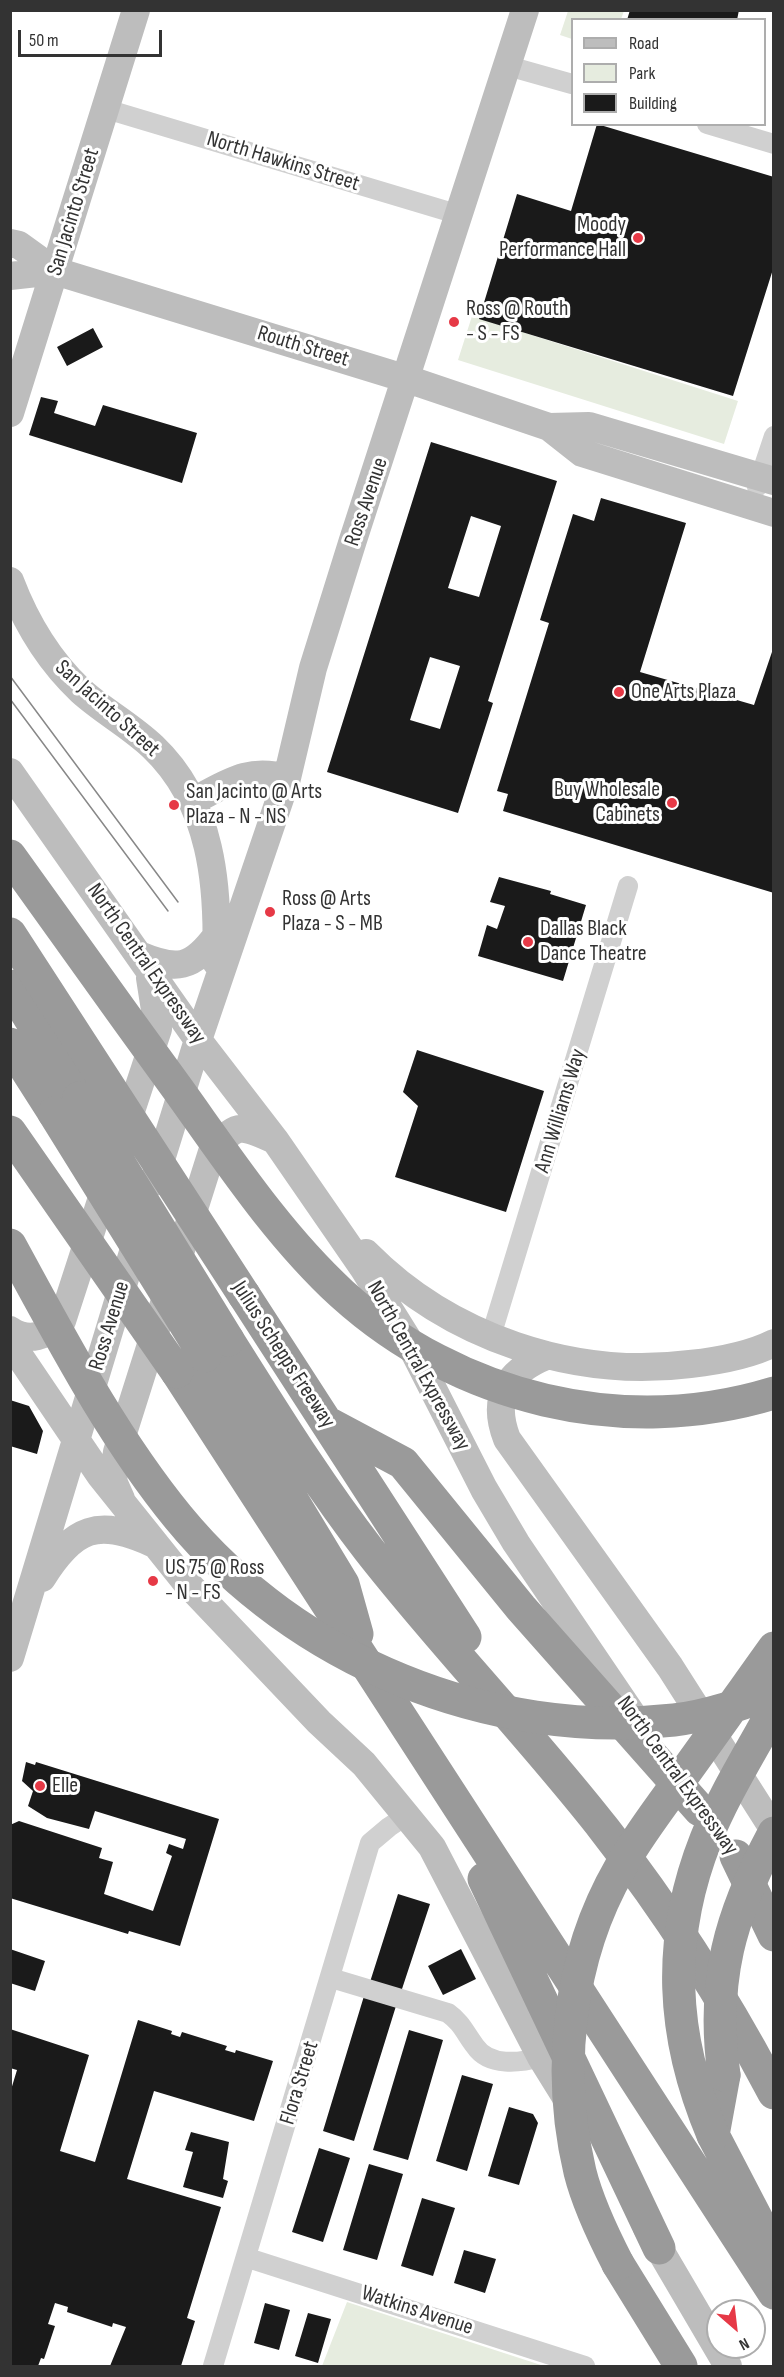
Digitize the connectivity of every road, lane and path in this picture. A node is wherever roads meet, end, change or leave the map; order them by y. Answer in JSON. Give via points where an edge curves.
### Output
{"nodes":[{"id":1,"x":136,"y":10,"type":"edge"},
{"id":2,"x":525,"y":10,"type":"edge"},
{"id":3,"x":508,"y":66,"type":"junction"},
{"id":4,"x":571,"y":83,"type":"edge"},
{"id":5,"x":106,"y":109,"type":"junction"},
{"id":6,"x":714,"y":126,"type":"edge"},
{"id":7,"x":774,"y":144,"type":"edge"},
{"id":8,"x":460,"y":215,"type":"junction"},
{"id":9,"x":10,"y":243,"type":"edge"},
{"id":10,"x":55,"y":272,"type":"junction"},
{"id":11,"x":10,"y":276,"type":"edge"},
{"id":12,"x":407,"y":379,"type":"junction"},
{"id":13,"x":10,"y":413,"type":"edge"},
{"id":14,"x":549,"y":428,"type":"junction"},
{"id":15,"x":774,"y":436,"type":"edge"},
{"id":16,"x":767,"y":479,"type":"edge"},
{"id":17,"x":763,"y":509,"type":"edge"},
{"id":18,"x":10,"y":581,"type":"edge"},
{"id":19,"x":10,"y":772,"type":"edge"},
{"id":20,"x":287,"y":778,"type":"junction"},
{"id":21,"x":193,"y":801,"type":"junction"},
{"id":22,"x":10,"y":856,"type":"edge"},
{"id":23,"x":628,"y":886,"type":"dead end"},
{"id":24,"x":10,"y":933,"type":"edge"},
{"id":25,"x":217,"y":935,"type":"junction"},
{"id":26,"x":143,"y":961,"type":"junction"},
{"id":27,"x":10,"y":986,"type":"edge"},
{"id":28,"x":214,"y":994,"type":"junction"},
{"id":29,"x":198,"y":1040,"type":"junction"},
{"id":30,"x":10,"y":1044,"type":"edge"},
{"id":31,"x":67,"y":1106,"type":"junction"},
{"id":32,"x":10,"y":1132,"type":"edge"},
{"id":33,"x":275,"y":1140,"type":"junction"},
{"id":34,"x":321,"y":1208,"type":"junction"},
{"id":35,"x":10,"y":1245,"type":"edge"},
{"id":36,"x":10,"y":1268,"type":"edge"},
{"id":37,"x":10,"y":1330,"type":"edge"},
{"id":38,"x":490,"y":1336,"type":"junction"},
{"id":39,"x":10,"y":1342,"type":"edge"},
{"id":40,"x":774,"y":1343,"type":"edge"},
{"id":41,"x":216,"y":1348,"type":"junction"},
{"id":42,"x":546,"y":1356,"type":"junction"},
{"id":43,"x":84,"y":1379,"type":"junction"},
{"id":44,"x":774,"y":1393,"type":"edge"},
{"id":45,"x":326,"y":1421,"type":"junction"},
{"id":46,"x":76,"y":1438,"type":"junction"},
{"id":47,"x":124,"y":1507,"type":"junction"},
{"id":48,"x":153,"y":1543,"type":"junction"},
{"id":49,"x":20,"y":1594,"type":"edge"},
{"id":50,"x":774,"y":1648,"type":"edge"},
{"id":51,"x":10,"y":1658,"type":"edge"},
{"id":52,"x":364,"y":1663,"type":"junction"},
{"id":53,"x":774,"y":1692,"type":"edge"},
{"id":54,"x":774,"y":1709,"type":"edge"},
{"id":55,"x":400,"y":1718,"type":"junction"},
{"id":56,"x":559,"y":1774,"type":"junction"},
{"id":57,"x":700,"y":1810,"type":"junction"},
{"id":58,"x":407,"y":1815,"type":"junction"},
{"id":59,"x":774,"y":1831,"type":"edge"},
{"id":60,"x":736,"y":1856,"type":"junction"},
{"id":61,"x":774,"y":1907,"type":"edge"},
{"id":62,"x":774,"y":1935,"type":"edge"},
{"id":63,"x":331,"y":1978,"type":"junction"},
{"id":64,"x":541,"y":2057,"type":"junction"},
{"id":65,"x":774,"y":2093,"type":"edge"},
{"id":66,"x":713,"y":2135,"type":"junction"},
{"id":67,"x":659,"y":2248,"type":"junction"},
{"id":68,"x":774,"y":2252,"type":"edge"},
{"id":69,"x":248,"y":2258,"type":"junction"},
{"id":70,"x":774,"y":2293,"type":"edge"},
{"id":71,"x":213,"y":2367,"type":"edge"},
{"id":72,"x":585,"y":2367,"type":"edge"},
{"id":73,"x":681,"y":2367,"type":"edge"},
{"id":74,"x":728,"y":2367,"type":"edge"}],
"edges":[{"from":1,"to":5,"type":"main road","name":"San Jacinto Street"},
{"from":2,"to":3,"type":"main road","name":"Ross Avenue"},
{"from":3,"to":4,"type":"street"},
{"from":3,"to":8,"type":"main road","name":"Ross Avenue"},
{"from":5,"to":8,"type":"street","name":"North Hawkins Street"},
{"from":5,"to":10,"type":"main road","name":"San Jacinto Street"},
{"from":6,"to":7,"type":"street"},
{"from":8,"to":12,"type":"main road","name":"Ross Avenue"},
{"from":9,"to":10,"type":"main road","name":"Routh Street","via":[[19,245]]},
{"from":10,"to":11,"type":"main road","name":"Routh Street"},
{"from":10,"to":12,"type":"main road","name":"Routh Street"},
{"from":10,"to":13,"type":"main road","name":"San Jacinto Street"},
{"from":12,"to":14,"type":"main road","name":"Routh Street"},
{"from":12,"to":20,"type":"main road","name":"Ross Avenue","via":[[313,668]]},
{"from":14,"to":16,"type":"main road","name":"Routh Street","via":[[589,426]]},
{"from":14,"to":17,"type":"main road","name":"Routh Street","via":[[582,453]]},
{"from":15,"to":16,"type":"street"},
{"from":16,"to":17,"type":"street"},
{"from":18,"to":21,"type":"main road","name":"San Jacinto Street","via":[[46,653],[82,691],[153,747]]},
{"from":19,"to":26,"type":"main road","name":"North Central Expressway"},
{"from":20,"to":21,"type":"main road","via":[[266,772],[246,775]]},
{"from":20,"to":28,"type":"main road","name":"Ross Avenue"},
{"from":21,"to":25,"type":"main road","name":"Ross Avenue","via":[[211,861]]},
{"from":22,"to":44,"type":"highway","bridge":true,"via":[[270,1215],[342,1293],[389,1331],[478,1380],[517,1394],[591,1409],[679,1411]]},
{"from":23,"to":38,"type":"street","name":"Ann Williams Way"},
{"from":24,"to":45,"type":"highway","name":"Julius Schepps Freeway","bridge":true},
{"from":25,"to":26,"type":"main road","via":[[202,956],[184,963]]},
{"from":25,"to":28,"type":"main road","name":"Ross Avenue"},
{"from":26,"to":29,"type":"main road","name":"North Central Expressway"},
{"from":26,"to":37,"type":"main road","via":[[156,1004],[158,1029],[62,1321],[51,1332],[35,1337]]},
{"from":27,"to":31,"type":"highway"},
{"from":28,"to":29,"type":"main road","name":"Ross Avenue"},
{"from":29,"to":33,"type":"main road","name":"North Central Expressway"},
{"from":29,"to":46,"type":"main road","name":"Ross Avenue"},
{"from":30,"to":31,"type":"highway"},
{"from":31,"to":41,"type":"highway","bridge":true},
{"from":32,"to":52,"type":"highway","bridge":true,"via":[[177,1372]]},
{"from":33,"to":34,"type":"main road","name":"North Central Expressway"},
{"from":33,"to":47,"type":"main road","via":[[248,1128],[237,1129],[229,1132],[212,1152],[117,1452],[113,1481]]},
{"from":34,"to":38,"type":"main road","via":[[401,1285],[439,1311]]},
{"from":34,"to":57,"type":"main road","name":"North Central Expressway","via":[[407,1338],[516,1543]]},
{"from":35,"to":43,"type":"highway","bridge":true},
{"from":36,"to":43,"type":"highway","bridge":true},
{"from":38,"to":42,"type":"main road"},
{"from":39,"to":46,"type":"main road"},
{"from":40,"to":42,"type":"main road","via":[[720,1360],[671,1366],[628,1368]]},
{"from":41,"to":52,"type":"highway","via":[[343,1584]]},
{"from":41,"to":56,"type":"highway","via":[[391,1578]]},
{"from":42,"to":59,"type":"main road","via":[[516,1374],[506,1388],[500,1405],[507,1439],[670,1667]]},
{"from":43,"to":53,"type":"highway","bridge":true,"via":[[143,1470],[179,1518],[218,1560],[318,1640],[396,1679],[541,1720],[606,1723],[676,1720],[736,1706]]},
{"from":45,"to":56,"type":"highway","name":"Julius Schepps Freeway","via":[[466,1639]]},
{"from":45,"to":57,"type":"highway","via":[[403,1463],[521,1608]]},
{"from":46,"to":47,"type":"main road"},
{"from":46,"to":49,"type":"main road","name":"Ross Avenue"},
{"from":47,"to":48,"type":"main road"},
{"from":48,"to":49,"type":"main road","via":[[114,1528],[79,1536]]},
{"from":48,"to":58,"type":"main road","via":[[319,1722],[364,1764]]},
{"from":49,"to":51,"type":"main road","name":"Ross Avenue"},
{"from":50,"to":73,"type":"highway","bridge":true,"via":[[620,1868],[591,1929],[568,2044],[568,2106],[580,2173],[618,2264]]},
{"from":52,"to":55,"type":"highway"},
{"from":54,"to":66,"type":"highway","bridge":true,"via":[[706,1838],[687,1895],[681,1930],[681,2030],[694,2084]]},
{"from":55,"to":67,"type":"highway","via":[[486,1883]]},
{"from":55,"to":70,"type":"highway"},
{"from":56,"to":65,"type":"highway","via":[[617,1845],[676,1928]]},
{"from":57,"to":60,"type":"main road","name":"North Central Expressway"},
{"from":58,"to":63,"type":"street","name":"Flora Street","via":[[370,1843]]},
{"from":58,"to":64,"type":"main road","via":[[443,1866]]},
{"from":59,"to":66,"type":"highway","bridge":true,"via":[[734,1922],[720,1978],[724,2075]]},
{"from":60,"to":61,"type":"main road","name":"North Central Expressway"},
{"from":60,"to":62,"type":"highway"},
{"from":63,"to":64,"type":"street","via":[[448,2013],[459,2021],[485,2056],[511,2063]]},
{"from":63,"to":69,"type":"street","name":"Flora Street"},
{"from":64,"to":67,"type":"main road"},
{"from":66,"to":68,"type":"highway"},
{"from":67,"to":74,"type":"main road"},
{"from":69,"to":71,"type":"street","name":"Flora Street"},
{"from":69,"to":72,"type":"street","name":"Watkins Avenue"}]}
